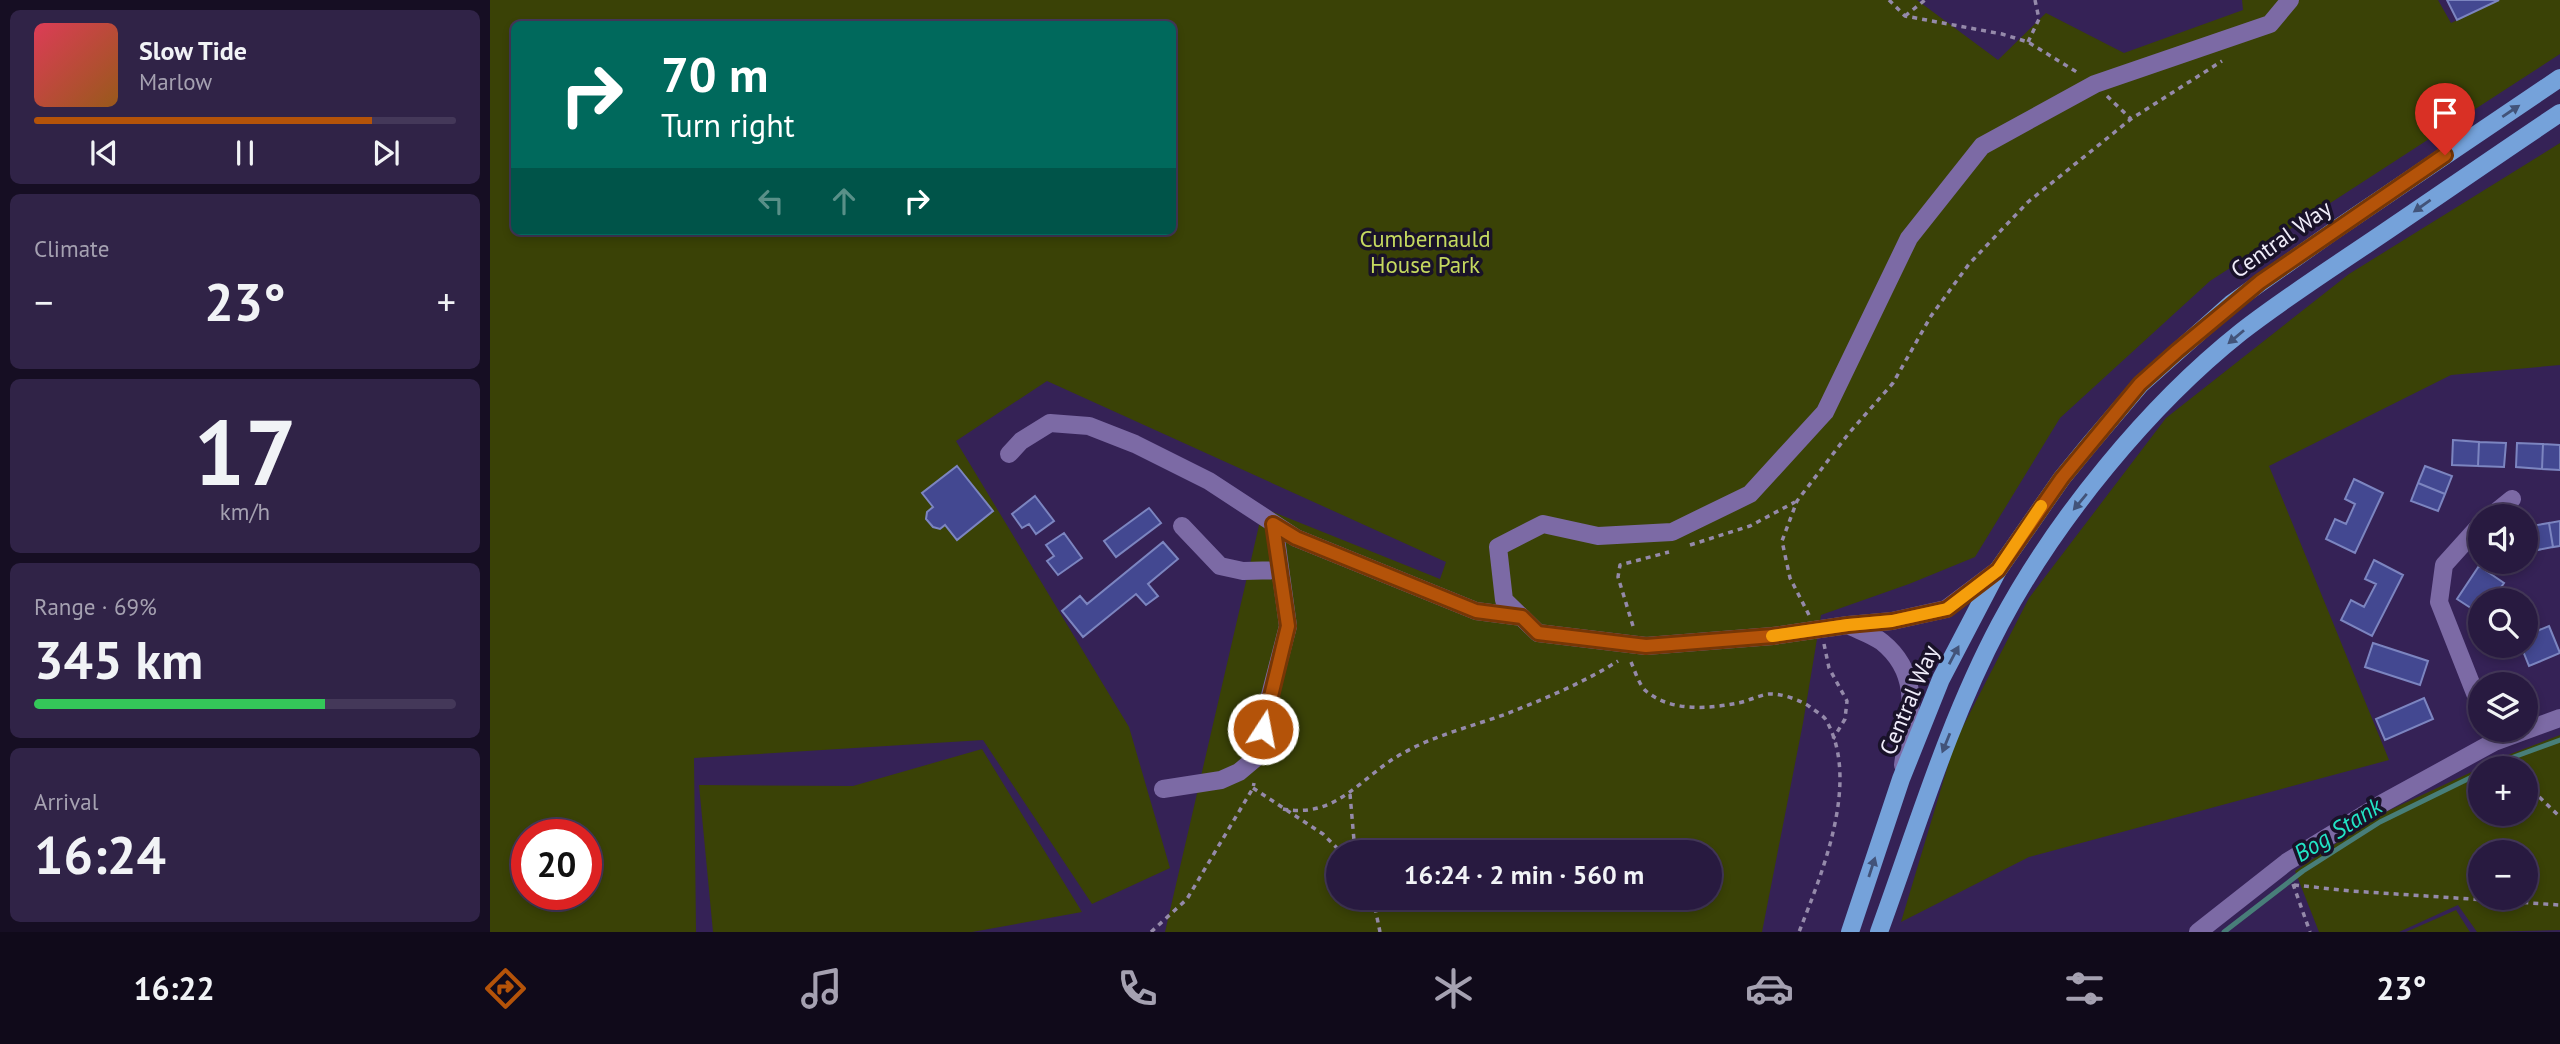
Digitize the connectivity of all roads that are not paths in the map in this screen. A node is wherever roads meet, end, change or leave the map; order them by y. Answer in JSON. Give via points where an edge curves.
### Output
{"nodes":[{"id":1,"x":2290,"y":0,"type":"edge"},
{"id":2,"x":2560,"y":78,"type":"edge"},
{"id":3,"x":2560,"y":113,"type":"edge"},
{"id":4,"x":1009,"y":454,"type":"dead end"},
{"id":5,"x":2512,"y":499,"type":"dead end"},
{"id":6,"x":2506,"y":504,"type":"edge"},
{"id":7,"x":1273,"y":524,"type":"junction"},
{"id":8,"x":1182,"y":526,"type":"dead end"},
{"id":9,"x":2468,"y":538,"type":"edge"},
{"id":10,"x":1279,"y":570,"type":"junction"},
{"id":11,"x":1998,"y":570,"type":"junction"},
{"id":12,"x":1522,"y":617,"type":"junction"},
{"id":13,"x":1848,"y":625,"type":"junction"},
{"id":14,"x":2468,"y":676,"type":"edge"},
{"id":15,"x":2560,"y":718,"type":"edge"},
{"id":16,"x":2538,"y":726,"type":"edge"},
{"id":17,"x":2495,"y":742,"type":"edge"},
{"id":18,"x":1901,"y":779,"type":"junction"},
{"id":19,"x":1163,"y":789,"type":"dead end"},
{"id":20,"x":1850,"y":932,"type":"edge"},
{"id":21,"x":1879,"y":932,"type":"edge"},
{"id":22,"x":2198,"y":932,"type":"edge"}],
"edges":[{"from":1,"to":12,"type":"street","via":[[2270,24],[2095,84],[1982,146],[1909,237],[1825,412],[1751,494],[1672,531],[1598,536],[1543,524],[1498,547],[1504,600]]},
{"from":11,"to":2,"type":"main road","name":"Central Way","one_way":true,"via":[[2062,478],[2140,384],[2177,351],[2260,282]]},
{"from":3,"to":21,"type":"main road","one_way":true,"via":[[2240,333],[2177,391],[2107,468],[2035,565],[1984,656],[1938,764]]},
{"from":4,"to":7,"type":"street","via":[[1050,423],[1088,426],[1209,481]]},
{"from":5,"to":6,"type":"street"},
{"from":7,"to":10,"type":"street"},
{"from":7,"to":12,"type":"street","via":[[1296,538],[1476,611]]},
{"from":8,"to":10,"type":"street","via":[[1220,566]]},
{"from":9,"to":14,"type":"street","via":[[2444,565],[2439,602]]},
{"from":10,"to":19,"type":"street","via":[[1288,626],[1258,756],[1221,780]]},
{"from":11,"to":13,"type":"street","via":[[1947,609]]},
{"from":18,"to":11,"type":"main road","name":"Central Way","one_way":true,"via":[[1941,679]]},
{"from":12,"to":13,"type":"street","via":[[1538,633],[1639,645],[1773,636]]},
{"from":13,"to":18,"type":"street","via":[[1882,642],[1903,666],[1912,695]]},
{"from":15,"to":16,"type":"street"},
{"from":17,"to":22,"type":"street","via":[[2287,862]]},
{"from":20,"to":18,"type":"main road","name":"Central Way","one_way":true}]}
